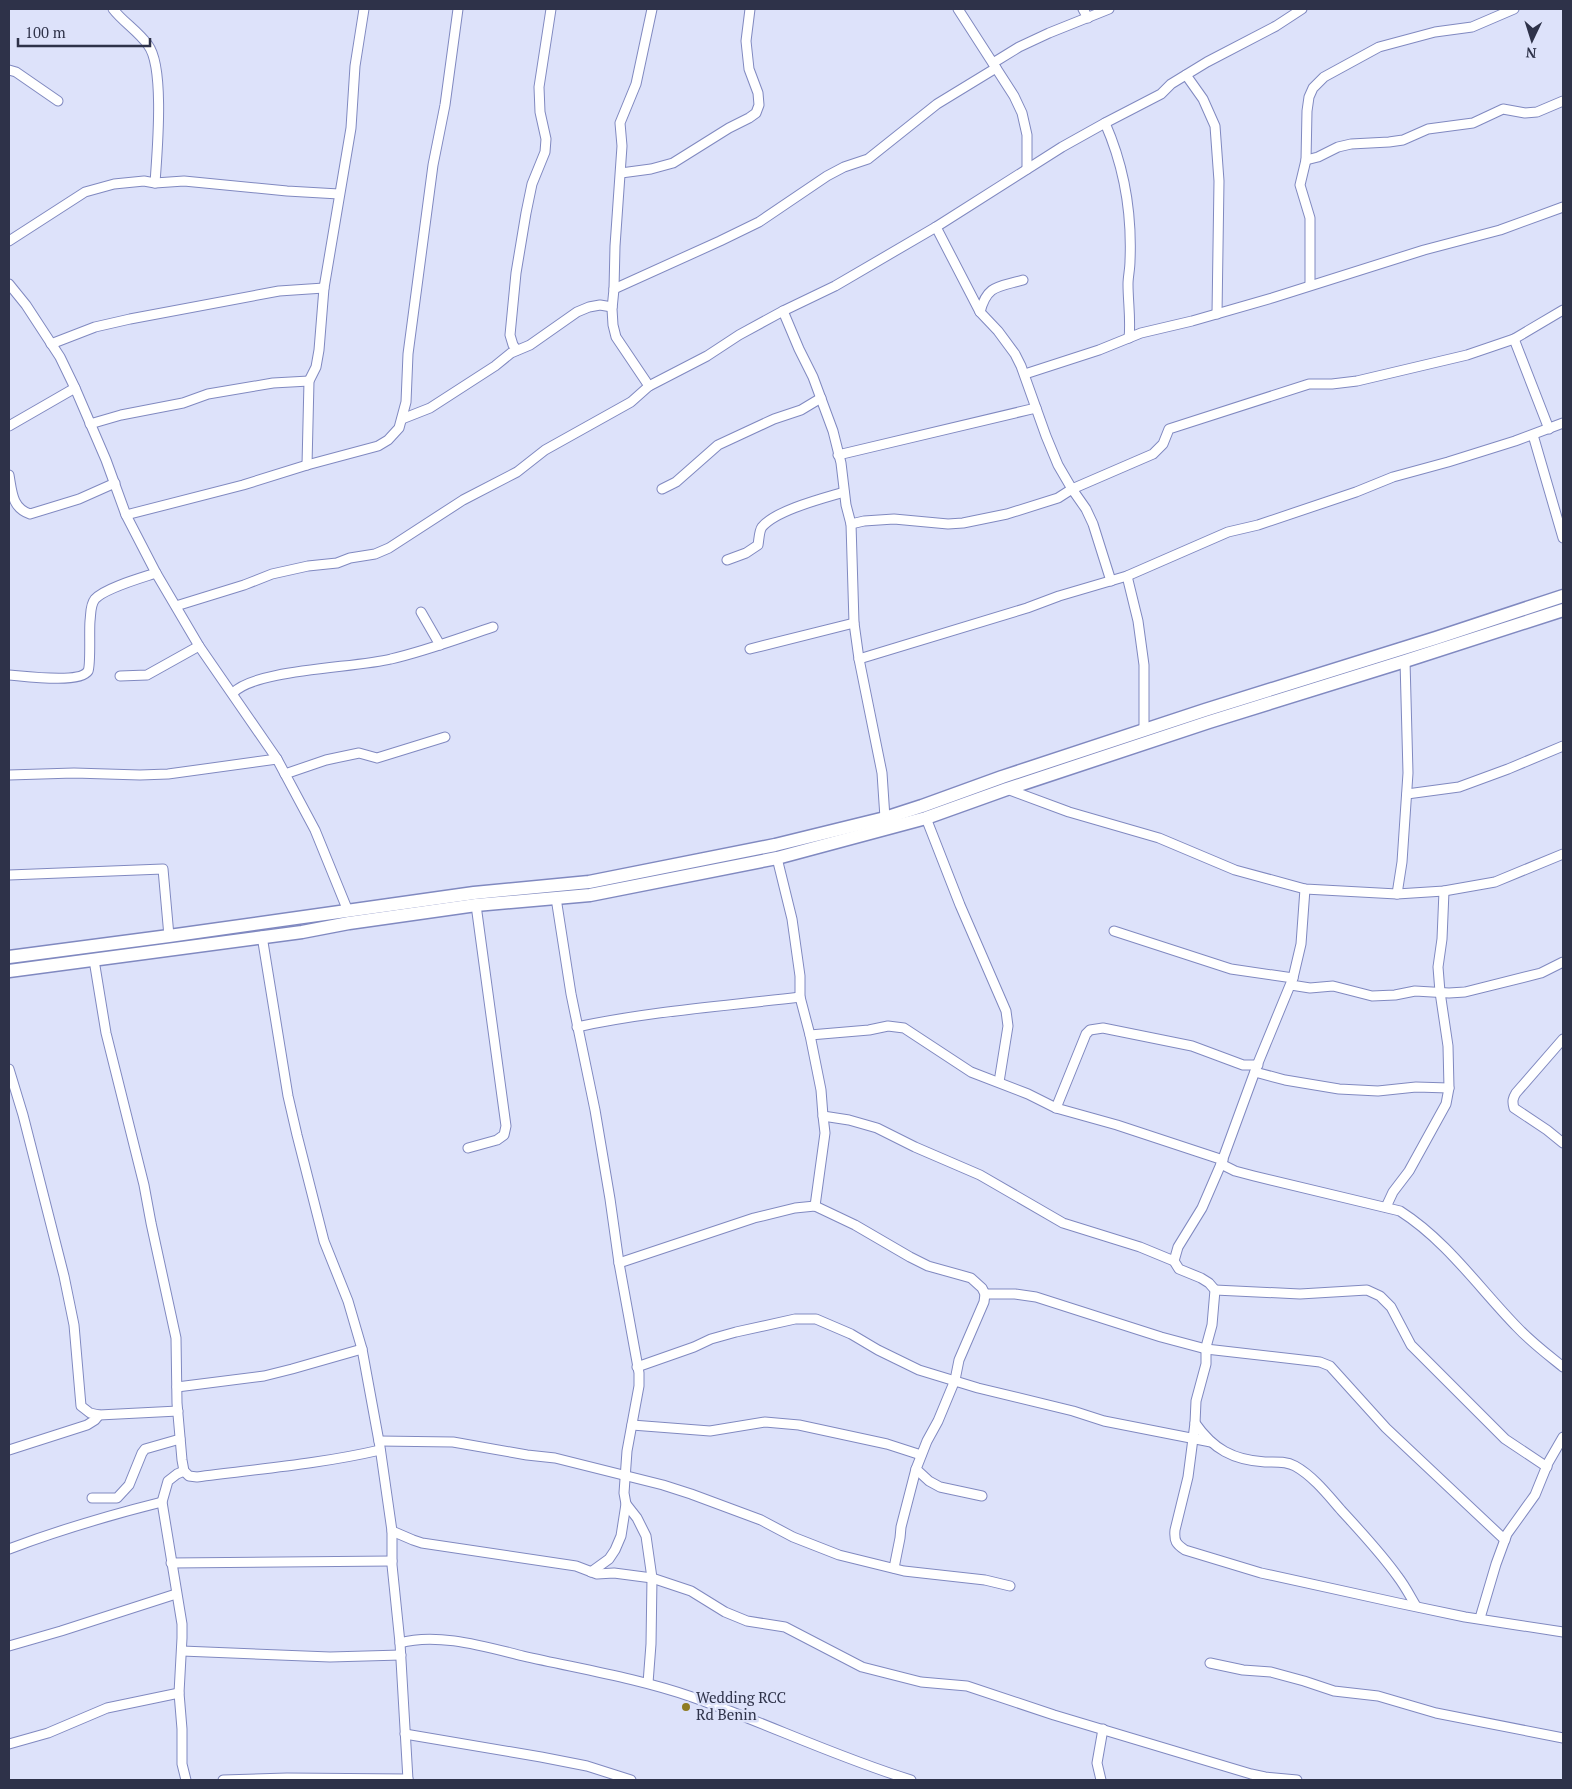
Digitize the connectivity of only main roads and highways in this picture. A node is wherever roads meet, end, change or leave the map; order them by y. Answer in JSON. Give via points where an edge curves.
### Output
{"nodes":[{"id":1,"x":1563,"y":596,"type":"edge"},
{"id":2,"x":1563,"y":610,"type":"edge"},
{"id":3,"x":9,"y":957,"type":"edge"},
{"id":4,"x":9,"y":972,"type":"edge"}],
"edges":[{"from":1,"to":3,"type":"highway","via":[[1002,776],[922,806],[775,845],[589,882],[474,893]]},
{"from":2,"to":4,"type":"highway","via":[[1218,719],[926,818],[777,858],[590,895],[476,906]]}]}
